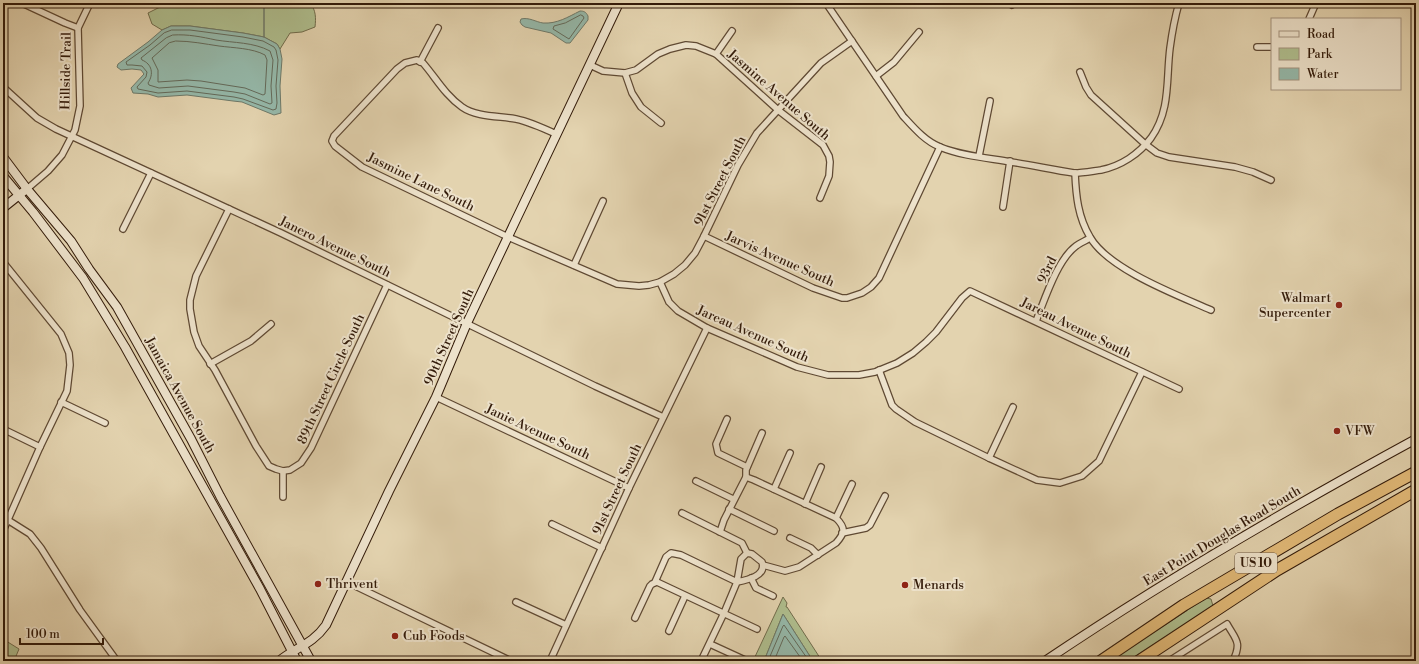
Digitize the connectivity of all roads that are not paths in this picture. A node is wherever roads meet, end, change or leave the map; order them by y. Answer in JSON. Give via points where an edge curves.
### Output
{"nodes":[{"id":1,"x":22,"y":3,"type":"edge"},
{"id":2,"x":90,"y":3,"type":"edge"},
{"id":3,"x":619,"y":3,"type":"edge"},
{"id":4,"x":826,"y":3,"type":"edge"},
{"id":5,"x":1179,"y":3,"type":"edge"},
{"id":6,"x":1316,"y":3,"type":"edge"},
{"id":7,"x":1308,"y":18,"type":"edge"},
{"id":8,"x":78,"y":28,"type":"junction"},
{"id":9,"x":438,"y":28,"type":"dead end"},
{"id":10,"x":732,"y":31,"type":"dead end"},
{"id":11,"x":919,"y":32,"type":"dead end"},
{"id":12,"x":852,"y":41,"type":"junction"},
{"id":13,"x":1257,"y":47,"type":"dead end"},
{"id":14,"x":1271,"y":47,"type":"edge"},
{"id":15,"x":716,"y":54,"type":"junction"},
{"id":16,"x":420,"y":62,"type":"junction"},
{"id":17,"x":590,"y":65,"type":"junction"},
{"id":18,"x":1080,"y":72,"type":"dead end"},
{"id":19,"x":625,"y":73,"type":"junction"},
{"id":20,"x":876,"y":76,"type":"junction"},
{"id":21,"x":3,"y":86,"type":"edge"},
{"id":22,"x":990,"y":101,"type":"dead end"},
{"id":23,"x":778,"y":110,"type":"junction"},
{"id":24,"x":662,"y":123,"type":"dead end"},
{"id":25,"x":556,"y":134,"type":"junction"},
{"id":26,"x":72,"y":136,"type":"junction"},
{"id":27,"x":1145,"y":144,"type":"junction"},
{"id":28,"x":940,"y":147,"type":"junction"},
{"id":29,"x":979,"y":156,"type":"junction"},
{"id":30,"x":3,"y":157,"type":"edge"},
{"id":31,"x":1010,"y":161,"type":"junction"},
{"id":32,"x":151,"y":173,"type":"junction"},
{"id":33,"x":1075,"y":173,"type":"junction"},
{"id":34,"x":3,"y":176,"type":"edge"},
{"id":35,"x":1271,"y":180,"type":"dead end"},
{"id":36,"x":27,"y":189,"type":"junction"},
{"id":37,"x":19,"y":195,"type":"junction"},
{"id":38,"x":820,"y":198,"type":"dead end"},
{"id":39,"x":603,"y":201,"type":"dead end"},
{"id":40,"x":1002,"y":207,"type":"dead end"},
{"id":41,"x":3,"y":208,"type":"edge"},
{"id":42,"x":229,"y":210,"type":"junction"},
{"id":43,"x":123,"y":229,"type":"dead end"},
{"id":44,"x":704,"y":236,"type":"junction"},
{"id":45,"x":508,"y":237,"type":"junction"},
{"id":46,"x":1090,"y":238,"type":"junction"},
{"id":47,"x":3,"y":262,"type":"edge"},
{"id":48,"x":574,"y":265,"type":"junction"},
{"id":49,"x":660,"y":282,"type":"junction"},
{"id":50,"x":387,"y":284,"type":"junction"},
{"id":51,"x":1211,"y":310,"type":"dead end"},
{"id":52,"x":1036,"y":321,"type":"junction"},
{"id":53,"x":467,"y":323,"type":"junction"},
{"id":54,"x":271,"y":324,"type":"dead end"},
{"id":55,"x":707,"y":328,"type":"junction"},
{"id":56,"x":210,"y":364,"type":"junction"},
{"id":57,"x":879,"y":370,"type":"junction"},
{"id":58,"x":1142,"y":372,"type":"junction"},
{"id":59,"x":1180,"y":389,"type":"dead end"},
{"id":60,"x":436,"y":397,"type":"junction"},
{"id":61,"x":62,"y":402,"type":"junction"},
{"id":62,"x":1013,"y":407,"type":"dead end"},
{"id":63,"x":663,"y":417,"type":"junction"},
{"id":64,"x":727,"y":419,"type":"dead end"},
{"id":65,"x":105,"y":423,"type":"dead end"},
{"id":66,"x":3,"y":429,"type":"edge"},
{"id":67,"x":762,"y":433,"type":"dead end"},
{"id":68,"x":1416,"y":439,"type":"edge"},
{"id":69,"x":40,"y":447,"type":"junction"},
{"id":70,"x":790,"y":453,"type":"dead end"},
{"id":71,"x":990,"y":458,"type":"junction"},
{"id":72,"x":747,"y":467,"type":"junction"},
{"id":73,"x":821,"y":467,"type":"dead end"},
{"id":74,"x":282,"y":471,"type":"junction"},
{"id":75,"x":1416,"y":472,"type":"edge"},
{"id":76,"x":746,"y":477,"type":"junction"},
{"id":77,"x":696,"y":481,"type":"dead end"},
{"id":78,"x":852,"y":484,"type":"dead end"},
{"id":79,"x":629,"y":488,"type":"junction"},
{"id":80,"x":774,"y":489,"type":"junction"},
{"id":81,"x":1416,"y":490,"type":"edge"},
{"id":82,"x":885,"y":496,"type":"dead end"},
{"id":83,"x":283,"y":497,"type":"dead end"},
{"id":84,"x":734,"y":499,"type":"junction"},
{"id":85,"x":805,"y":504,"type":"junction"},
{"id":86,"x":729,"y":510,"type":"junction"},
{"id":87,"x":682,"y":513,"type":"dead end"},
{"id":88,"x":5,"y":518,"type":"edge"},
{"id":89,"x":836,"y":518,"type":"junction"},
{"id":90,"x":552,"y":524,"type":"dead end"},
{"id":91,"x":3,"y":531,"type":"edge"},
{"id":92,"x":774,"y":531,"type":"dead end"},
{"id":93,"x":720,"y":532,"type":"junction"},
{"id":94,"x":842,"y":533,"type":"junction"},
{"id":95,"x":790,"y":538,"type":"dead end"},
{"id":96,"x":602,"y":548,"type":"junction"},
{"id":97,"x":748,"y":553,"type":"junction"},
{"id":98,"x":818,"y":555,"type":"junction"},
{"id":99,"x":763,"y":565,"type":"junction"},
{"id":100,"x":751,"y":578,"type":"junction"},
{"id":101,"x":347,"y":582,"type":"junction"},
{"id":102,"x":654,"y":582,"type":"junction"},
{"id":103,"x":737,"y":582,"type":"junction"},
{"id":104,"x":685,"y":596,"type":"junction"},
{"id":105,"x":773,"y":596,"type":"dead end"},
{"id":106,"x":516,"y":602,"type":"dead end"},
{"id":107,"x":724,"y":613,"type":"junction"},
{"id":108,"x":635,"y":618,"type":"dead end"},
{"id":109,"x":566,"y":625,"type":"junction"},
{"id":110,"x":757,"y":629,"type":"dead end"},
{"id":111,"x":669,"y":631,"type":"dead end"},
{"id":112,"x":710,"y":644,"type":"junction"},
{"id":113,"x":303,"y":647,"type":"junction"},
{"id":114,"x":292,"y":652,"type":"junction"},
{"id":115,"x":117,"y":661,"type":"edge"},
{"id":116,"x":279,"y":661,"type":"edge"},
{"id":117,"x":297,"y":661,"type":"edge"},
{"id":118,"x":311,"y":661,"type":"edge"},
{"id":119,"x":511,"y":661,"type":"edge"},
{"id":120,"x":550,"y":661,"type":"edge"},
{"id":121,"x":701,"y":661,"type":"edge"},
{"id":122,"x":747,"y":661,"type":"edge"},
{"id":123,"x":1045,"y":661,"type":"edge"},
{"id":124,"x":1100,"y":661,"type":"edge"},
{"id":125,"x":1139,"y":661,"type":"edge"},
{"id":126,"x":1169,"y":661,"type":"edge"},
{"id":127,"x":1234,"y":661,"type":"edge"}],
"edges":[{"from":1,"to":8,"type":"street"},
{"from":2,"to":8,"type":"street","name":"Hillside Trail"},
{"from":3,"to":17,"type":"street","name":"90th Street South"},
{"from":4,"to":12,"type":"street"},
{"from":5,"to":27,"type":"street","via":[[1170,47],[1167,99],[1161,120]]},
{"from":6,"to":7,"type":"street"},
{"from":8,"to":26,"type":"street","name":"Hillside Trail","via":[[80,106]]},
{"from":9,"to":16,"type":"street"},
{"from":10,"to":15,"type":"street","name":"Jasmine Avenue South"},
{"from":11,"to":20,"type":"street","via":[[894,62]]},
{"from":12,"to":20,"type":"street"},
{"from":12,"to":23,"type":"street","name":"91st Street South","via":[[821,63]]},
{"from":13,"to":14,"type":"street"},
{"from":15,"to":19,"type":"street","name":"Jasmine Avenue South","via":[[696,46],[678,46],[658,54],[636,70]]},
{"from":15,"to":23,"type":"street","name":"Jasmine Avenue South"},
{"from":16,"to":25,"type":"street","via":[[451,98],[467,110],[522,120]]},
{"from":16,"to":45,"type":"street","name":"Jasmine Lane South","via":[[409,61],[397,69],[332,141],[362,167]]},
{"from":17,"to":19,"type":"street","name":"Jasmine Avenue South","via":[[603,71]]},
{"from":17,"to":25,"type":"street","name":"90th Street South"},
{"from":18,"to":27,"type":"street","via":[[1092,95]]},
{"from":19,"to":24,"type":"street","via":[[632,93],[641,107]]},
{"from":20,"to":28,"type":"street","via":[[914,129]]},
{"from":21,"to":26,"type":"street","name":"Janero Avenue South","via":[[37,118]]},
{"from":22,"to":29,"type":"street"},
{"from":23,"to":38,"type":"street","name":"Jasmine Avenue South","via":[[815,137],[826,149],[830,162],[829,176]]},
{"from":23,"to":44,"type":"street","name":"91st Street South","via":[[749,145]]},
{"from":25,"to":45,"type":"street","name":"90th Street South"},
{"from":26,"to":32,"type":"street","name":"Janero Avenue South"},
{"from":26,"to":36,"type":"street","name":"Hillside Trail","via":[[62,155]]},
{"from":27,"to":33,"type":"street","via":[[1131,157],[1118,164],[1102,170]]},
{"from":27,"to":35,"type":"street","via":[[1169,157],[1235,167]]},
{"from":28,"to":29,"type":"street"},
{"from":28,"to":44,"type":"street","name":"Jarvis Avenue South","via":[[879,278],[862,294],[842,298],[814,288]]},
{"from":29,"to":31,"type":"street"},
{"from":30,"to":36,"type":"street","name":"Jamaica Avenue South"},
{"from":31,"to":33,"type":"street"},
{"from":31,"to":40,"type":"street"},
{"from":32,"to":42,"type":"street","name":"Janero Avenue South"},
{"from":32,"to":43,"type":"street"},
{"from":33,"to":46,"type":"street","via":[[1078,206]]},
{"from":34,"to":37,"type":"street","name":"Jamaica Avenue South"},
{"from":36,"to":37,"type":"street","name":"Hillside Trail"},
{"from":36,"to":113,"type":"street","name":"Jamaica Avenue South","via":[[71,241],[117,307]]},
{"from":37,"to":41,"type":"street","name":"Hillside Trail"},
{"from":37,"to":114,"type":"street","name":"Jamaica Avenue South","via":[[82,278],[125,347]]},
{"from":39,"to":48,"type":"street"},
{"from":42,"to":50,"type":"street","name":"Janero Avenue South"},
{"from":42,"to":56,"type":"street","via":[[196,276],[190,300],[194,332]]},
{"from":44,"to":49,"type":"street","name":"91st Street South","via":[[685,265]]},
{"from":45,"to":48,"type":"street"},
{"from":45,"to":53,"type":"street","name":"90th Street South"},
{"from":46,"to":51,"type":"street","via":[[1113,262],[1139,277]]},
{"from":46,"to":52,"type":"street","name":"93rd","via":[[1075,246],[1066,256]]},
{"from":47,"to":61,"type":"street","via":[[61,334],[69,353],[70,365]]},
{"from":48,"to":49,"type":"street","via":[[617,284],[639,286]]},
{"from":49,"to":55,"type":"street","name":"Jareau Avenue South","via":[[670,302],[678,311]]},
{"from":50,"to":53,"type":"street","name":"Janero Avenue South"},
{"from":50,"to":74,"type":"street","name":"89th Street Circle South","via":[[311,448],[301,463],[290,470]]},
{"from":52,"to":57,"type":"street","name":"Jareau Avenue South","via":[[970,291],[926,342],[897,363]]},
{"from":52,"to":58,"type":"street","name":"Jareau Avenue South"},
{"from":53,"to":60,"type":"street","name":"90th Street South"},
{"from":53,"to":63,"type":"street","name":"Janero Avenue South"},
{"from":54,"to":56,"type":"street","via":[[251,341]]},
{"from":55,"to":57,"type":"street","name":"Jareau Avenue South","via":[[812,372],[859,375]]},
{"from":55,"to":63,"type":"street","name":"91st Street South"},
{"from":56,"to":74,"type":"street","via":[[269,466]]},
{"from":57,"to":71,"type":"street","via":[[887,394],[896,409],[914,422]]},
{"from":58,"to":59,"type":"street","name":"Jareau Avenue South"},
{"from":58,"to":71,"type":"street","via":[[1100,461],[1082,476],[1060,483],[1037,480]]},
{"from":60,"to":79,"type":"street","name":"Janie Avenue South"},
{"from":60,"to":101,"type":"street","name":"90th Street South"},
{"from":61,"to":65,"type":"street"},
{"from":61,"to":69,"type":"street"},
{"from":62,"to":71,"type":"street"},
{"from":63,"to":79,"type":"street","name":"91st Street South"},
{"from":64,"to":72,"type":"street","via":[[716,444],[718,453]]},
{"from":66,"to":69,"type":"street"},
{"from":67,"to":72,"type":"street"},
{"from":68,"to":123,"type":"street","name":"East Point Douglas Road South","via":[[1240,537]]},
{"from":69,"to":88,"type":"street"},
{"from":70,"to":80,"type":"street"},
{"from":72,"to":76,"type":"street"},
{"from":73,"to":85,"type":"street"},
{"from":74,"to":83,"type":"street"},
{"from":75,"to":124,"type":"highway","number":"US 10","via":[[1338,514],[1184,605]]},
{"from":76,"to":80,"type":"street"},
{"from":76,"to":84,"type":"street"},
{"from":77,"to":84,"type":"street"},
{"from":78,"to":89,"type":"street"},
{"from":79,"to":96,"type":"street","name":"91st Street South"},
{"from":80,"to":85,"type":"street"},
{"from":81,"to":125,"type":"highway","number":"US 10","via":[[1277,570]]},
{"from":82,"to":94,"type":"street","via":[[870,525]]},
{"from":84,"to":86,"type":"street"},
{"from":85,"to":89,"type":"street"},
{"from":86,"to":92,"type":"street"},
{"from":86,"to":93,"type":"street"},
{"from":87,"to":93,"type":"street"},
{"from":88,"to":91,"type":"street"},
{"from":88,"to":115,"type":"street","via":[[30,534],[41,548],[80,610]]},
{"from":89,"to":94,"type":"street","via":[[843,524]]},
{"from":90,"to":96,"type":"street"},
{"from":93,"to":97,"type":"street","via":[[742,543]]},
{"from":94,"to":98,"type":"street","via":[[836,543]]},
{"from":95,"to":98,"type":"street","via":[[811,548]]},
{"from":96,"to":109,"type":"street","name":"91st Street South"},
{"from":97,"to":99,"type":"street","via":[[759,558]]},
{"from":97,"to":103,"type":"street","via":[[741,559]]},
{"from":98,"to":99,"type":"street","via":[[799,567],[785,571]]},
{"from":99,"to":100,"type":"street","via":[[758,574]]},
{"from":100,"to":103,"type":"street"},
{"from":100,"to":105,"type":"street","via":[[756,588]]},
{"from":101,"to":113,"type":"street","name":"90th Street South","via":[[326,625],[317,637]]},
{"from":101,"to":119,"type":"street"},
{"from":102,"to":103,"type":"street","via":[[666,557],[671,553],[681,555]]},
{"from":102,"to":104,"type":"street"},
{"from":102,"to":108,"type":"street"},
{"from":103,"to":107,"type":"street"},
{"from":104,"to":107,"type":"street"},
{"from":104,"to":111,"type":"street"},
{"from":106,"to":109,"type":"street"},
{"from":107,"to":110,"type":"street"},
{"from":107,"to":112,"type":"street"},
{"from":109,"to":120,"type":"street","name":"91st Street South"},
{"from":112,"to":121,"type":"street"},
{"from":112,"to":122,"type":"street"},
{"from":113,"to":114,"type":"street","name":"90th Street South"},
{"from":113,"to":118,"type":"street","name":"Jamaica Avenue South"},
{"from":114,"to":116,"type":"street","name":"90th Street South"},
{"from":114,"to":117,"type":"street","name":"Jamaica Avenue South"},
{"from":126,"to":127,"type":"street","via":[[1227,624],[1238,644]]}]}
